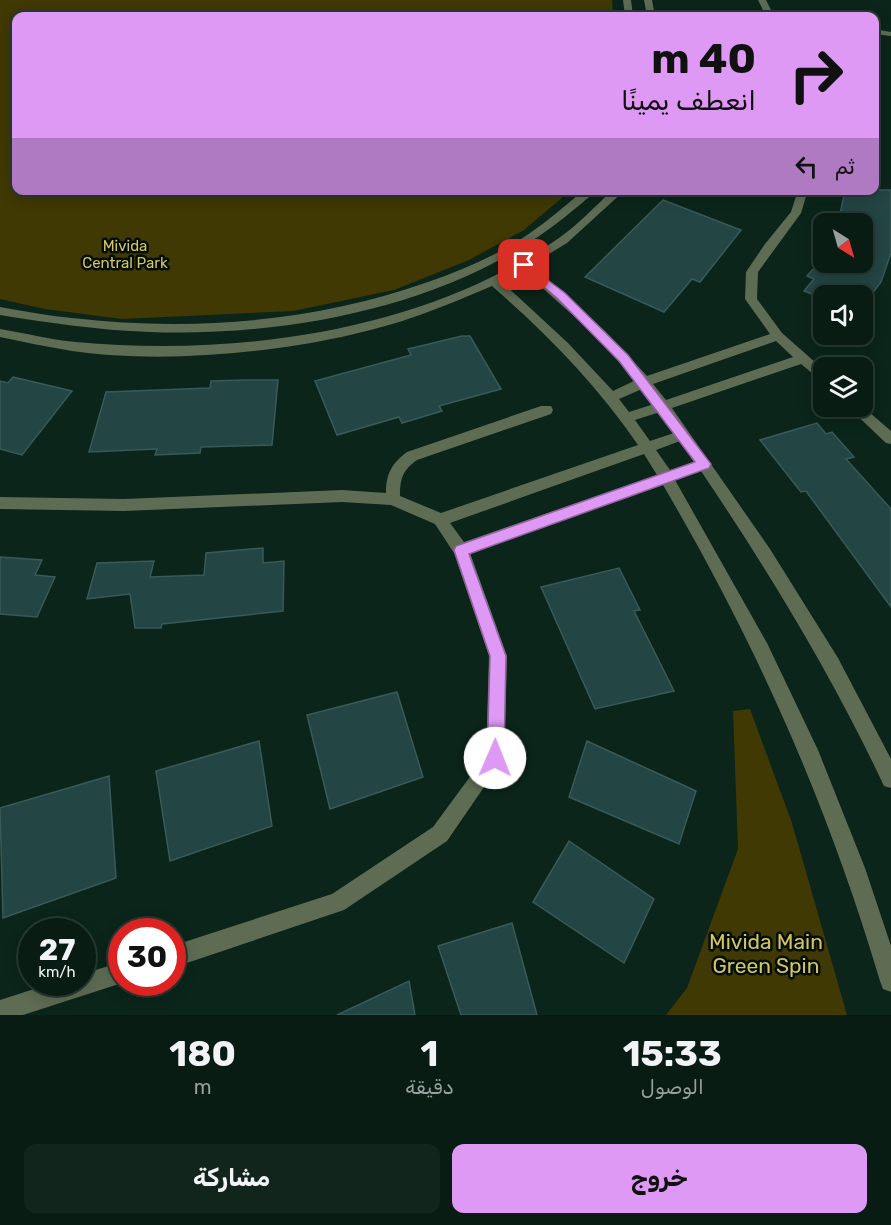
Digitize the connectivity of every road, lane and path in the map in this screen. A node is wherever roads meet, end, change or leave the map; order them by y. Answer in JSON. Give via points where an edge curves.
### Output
{"nodes":[{"id":1,"x":585,"y":195,"type":"edge"},
{"id":2,"x":615,"y":195,"type":"edge"},
{"id":3,"x":801,"y":195,"type":"edge"},
{"id":4,"x":524,"y":265,"type":"junction"},
{"id":5,"x":494,"y":281,"type":"junction"},
{"id":6,"x":0,"y":311,"type":"edge"},
{"id":7,"x":0,"y":333,"type":"edge"},
{"id":8,"x":778,"y":336,"type":"junction"},
{"id":9,"x":803,"y":359,"type":"junction"},
{"id":10,"x":813,"y":368,"type":"edge"},
{"id":11,"x":644,"y":382,"type":"junction"},
{"id":12,"x":610,"y":398,"type":"junction"},
{"id":13,"x":662,"y":406,"type":"junction"},
{"id":14,"x":546,"y":410,"type":"dead end"},
{"id":15,"x":866,"y":417,"type":"edge"},
{"id":16,"x":627,"y":418,"type":"junction"},
{"id":17,"x":683,"y":435,"type":"junction"},
{"id":18,"x":891,"y":439,"type":"edge"},
{"id":19,"x":648,"y":448,"type":"junction"},
{"id":20,"x":704,"y":464,"type":"junction"},
{"id":21,"x":668,"y":477,"type":"junction"},
{"id":22,"x":393,"y":500,"type":"junction"},
{"id":23,"x":0,"y":503,"type":"edge"},
{"id":24,"x":440,"y":520,"type":"junction"},
{"id":25,"x":461,"y":550,"type":"junction"},
{"id":26,"x":891,"y":779,"type":"edge"},
{"id":27,"x":186,"y":952,"type":"edge"},
{"id":28,"x":108,"y":977,"type":"edge"},
{"id":29,"x":891,"y":981,"type":"edge"},
{"id":30,"x":0,"y":1011,"type":"edge"}],
"edges":[{"from":1,"to":6,"type":"street","via":[[538,235],[478,267],[420,290],[333,312],[238,325],[147,329],[66,323]]},
{"from":2,"to":4,"type":"street","via":[[586,225]]},
{"from":3,"to":8,"type":"street","via":[[796,213],[752,272],[751,299]]},
{"from":4,"to":5,"type":"street"},
{"from":4,"to":11,"type":"street","via":[[590,324]]},
{"from":5,"to":7,"type":"street","via":[[434,306],[377,323],[252,346],[122,350],[42,342]]},
{"from":5,"to":12,"type":"street","via":[[556,337]]},
{"from":8,"to":9,"type":"street"},
{"from":8,"to":11,"type":"street"},
{"from":9,"to":10,"type":"street"},
{"from":9,"to":13,"type":"street"},
{"from":11,"to":12,"type":"street"},
{"from":11,"to":13,"type":"street"},
{"from":12,"to":16,"type":"street"},
{"from":13,"to":16,"type":"street"},
{"from":13,"to":17,"type":"street"},
{"from":14,"to":22,"type":"street","via":[[412,456],[398,465],[393,475]]},
{"from":15,"to":18,"type":"street"},
{"from":16,"to":19,"type":"street"},
{"from":17,"to":19,"type":"street"},
{"from":17,"to":20,"type":"street"},
{"from":19,"to":21,"type":"street"},
{"from":19,"to":24,"type":"street"},
{"from":20,"to":21,"type":"street"},
{"from":20,"to":26,"type":"street","via":[[809,624]]},
{"from":21,"to":25,"type":"street"},
{"from":21,"to":29,"type":"street","via":[[775,675],[852,863]]},
{"from":22,"to":23,"type":"street","via":[[342,496],[124,505]]},
{"from":22,"to":24,"type":"street"},
{"from":24,"to":25,"type":"street"},
{"from":25,"to":27,"type":"street","via":[[498,656],[495,758],[440,834],[337,903]]},
{"from":28,"to":30,"type":"street"}]}
